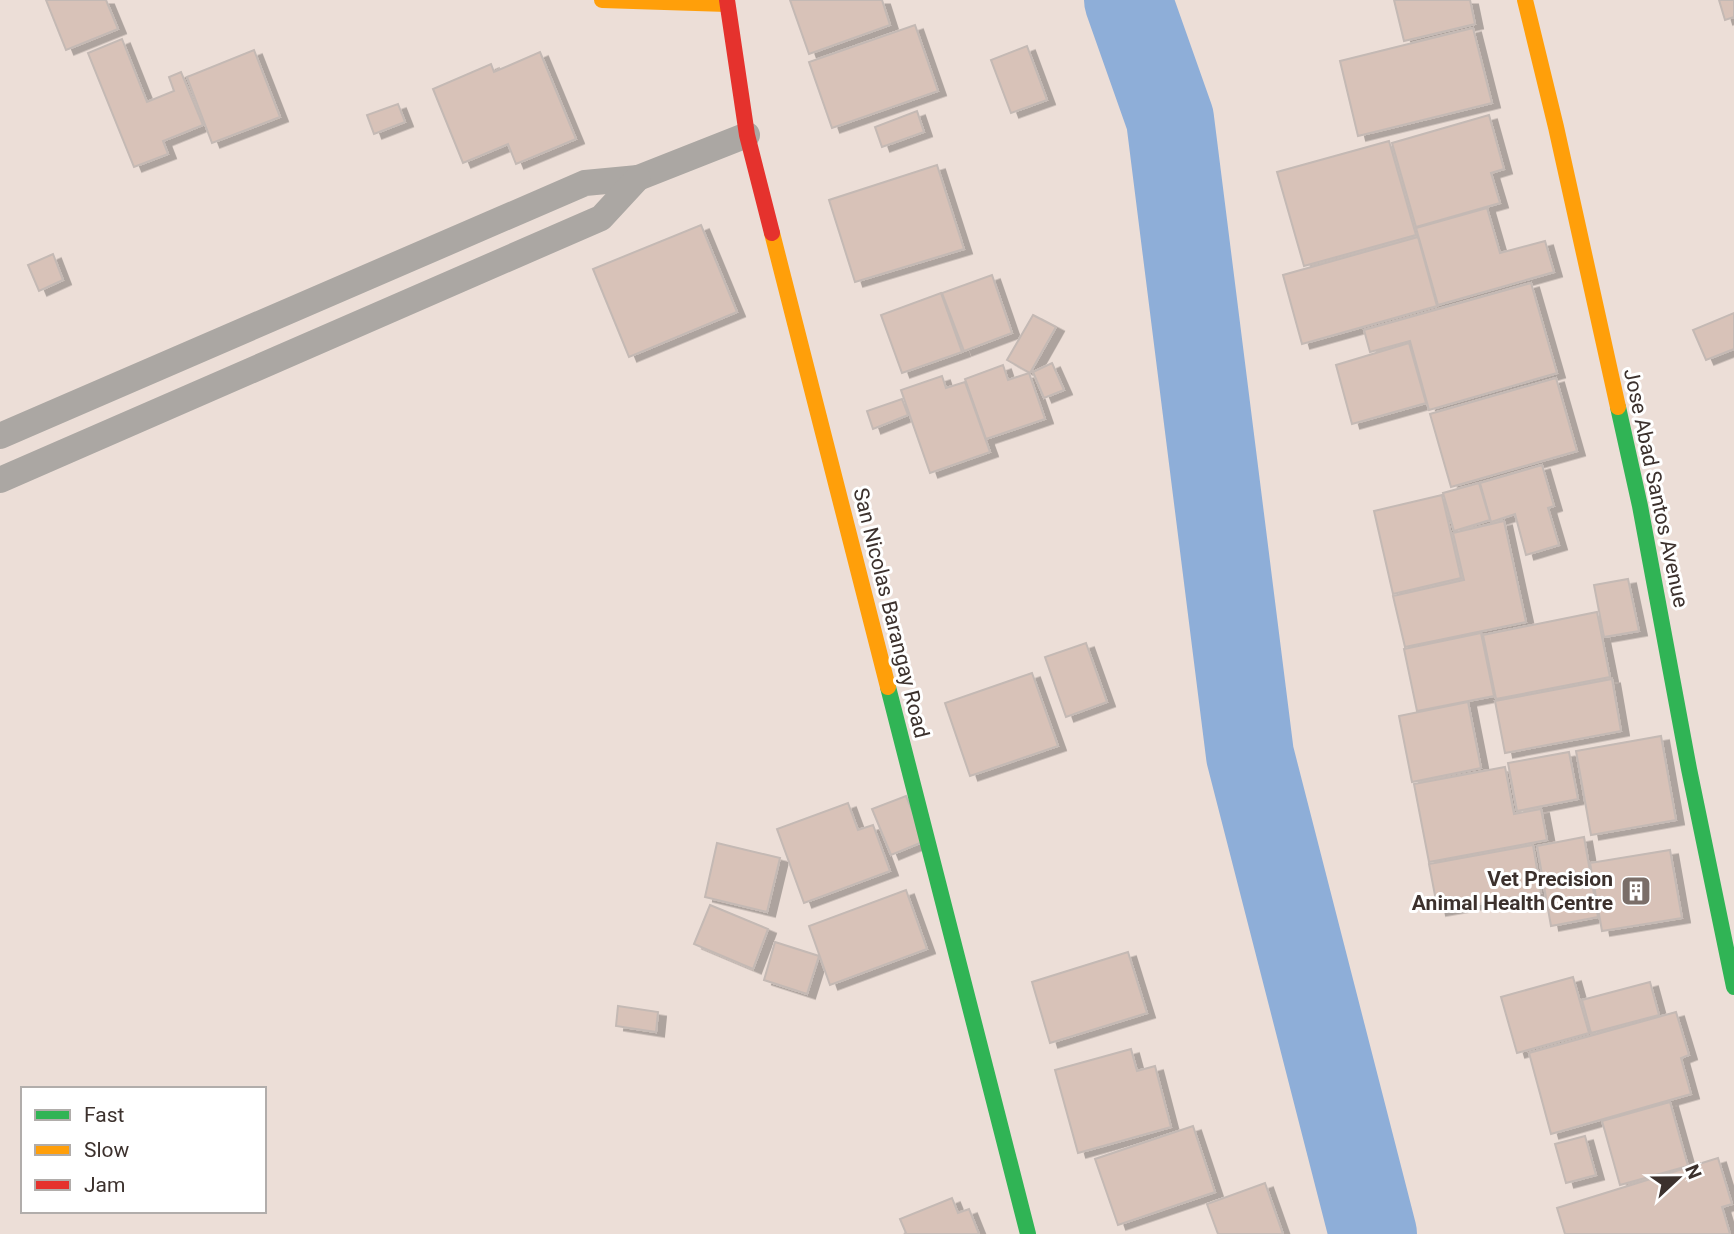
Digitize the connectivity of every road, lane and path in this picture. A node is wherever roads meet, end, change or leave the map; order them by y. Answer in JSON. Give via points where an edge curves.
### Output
{"nodes":[{"id":1,"x":602,"y":0,"type":"edge"},
{"id":2,"x":1525,"y":0,"type":"edge"},
{"id":3,"x":727,"y":2,"type":"edge"},
{"id":4,"x":747,"y":135,"type":"junction"},
{"id":5,"x":638,"y":178,"type":"junction"},
{"id":6,"x":0,"y":436,"type":"edge"},
{"id":7,"x":0,"y":480,"type":"edge"},
{"id":8,"x":1734,"y":987,"type":"edge"},
{"id":9,"x":1028,"y":1234,"type":"edge"}],
"edges":[{"from":1,"to":3,"type":"main road"},
{"from":2,"to":8,"type":"main road","name":"Jose Abad Santos Avenue","via":[[1640,506]]},
{"from":3,"to":4,"type":"main road","name":"San Nicolas Barangay Road"},
{"from":4,"to":5,"type":"lane"},
{"from":4,"to":9,"type":"main road","name":"San Nicolas Barangay Road"},
{"from":5,"to":6,"type":"lane","via":[[585,183]]},
{"from":5,"to":7,"type":"lane","via":[[601,218]]}]}
